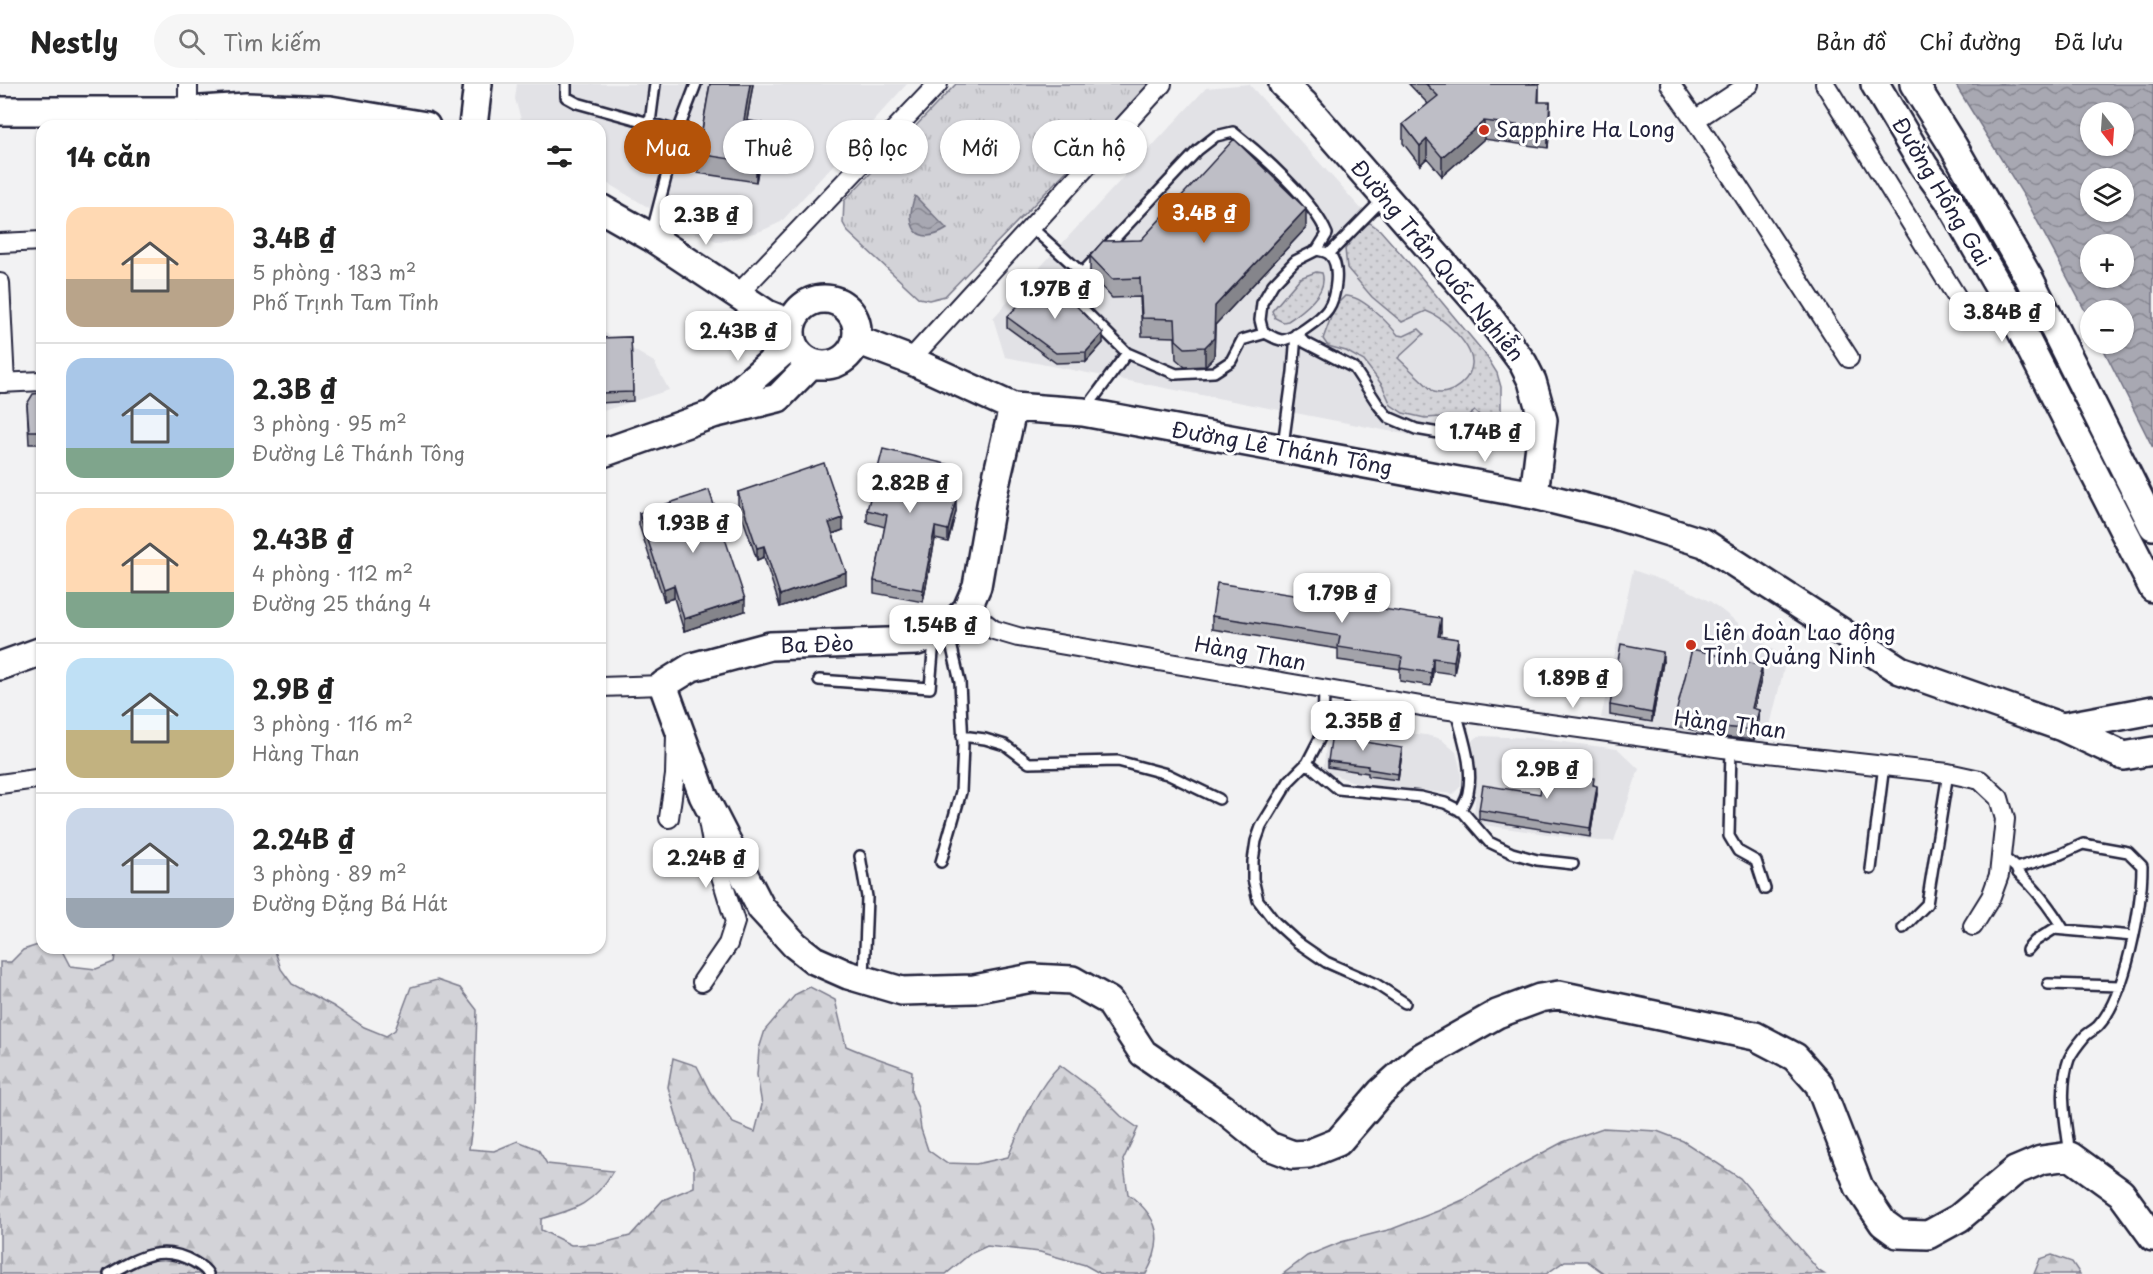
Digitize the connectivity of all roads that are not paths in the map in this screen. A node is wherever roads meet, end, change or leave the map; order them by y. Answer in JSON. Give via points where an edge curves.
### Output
{"nodes":[{"id":1,"x":188,"y":84,"type":"edge"},
{"id":2,"x":478,"y":84,"type":"edge"},
{"id":3,"x":566,"y":84,"type":"edge"},
{"id":4,"x":656,"y":84,"type":"edge"},
{"id":5,"x":696,"y":84,"type":"edge"},
{"id":6,"x":938,"y":84,"type":"edge"},
{"id":7,"x":1162,"y":84,"type":"edge"},
{"id":8,"x":1283,"y":84,"type":"edge"},
{"id":9,"x":1749,"y":84,"type":"edge"},
{"id":10,"x":1825,"y":84,"type":"edge"},
{"id":11,"x":1875,"y":84,"type":"edge"},
{"id":12,"x":1914,"y":84,"type":"edge"},
{"id":13,"x":1680,"y":87,"type":"edge"},
{"id":14,"x":0,"y":111,"type":"edge"},
{"id":15,"x":188,"y":118,"type":"edge"},
{"id":16,"x":390,"y":120,"type":"edge"},
{"id":17,"x":474,"y":120,"type":"edge"},
{"id":18,"x":638,"y":120,"type":"edge"},
{"id":19,"x":650,"y":120,"type":"edge"},
{"id":20,"x":682,"y":120,"type":"edge"},
{"id":21,"x":1695,"y":120,"type":"junction"},
{"id":22,"x":667,"y":174,"type":"edge"},
{"id":23,"x":1978,"y":190,"type":"junction"},
{"id":24,"x":1386,"y":196,"type":"junction"},
{"id":25,"x":1952,"y":207,"type":"junction"},
{"id":26,"x":606,"y":211,"type":"edge"},
{"id":27,"x":1031,"y":226,"type":"junction"},
{"id":28,"x":651,"y":237,"type":"junction"},
{"id":29,"x":36,"y":241,"type":"edge"},
{"id":30,"x":0,"y":243,"type":"edge"},
{"id":31,"x":1317,"y":250,"type":"junction"},
{"id":32,"x":1329,"y":254,"type":"junction"},
{"id":33,"x":1082,"y":273,"type":"junction"},
{"id":34,"x":0,"y":283,"type":"edge"},
{"id":35,"x":738,"y":294,"type":"junction"},
{"id":36,"x":1958,"y":299,"type":"dead end"},
{"id":37,"x":1266,"y":333,"type":"junction"},
{"id":38,"x":792,"y":334,"type":"junction"},
{"id":39,"x":1296,"y":334,"type":"junction"},
{"id":40,"x":857,"y":340,"type":"junction"},
{"id":41,"x":1127,"y":353,"type":"junction"},
{"id":42,"x":1849,"y":358,"type":"dead end"},
{"id":43,"x":910,"y":360,"type":"junction"},
{"id":44,"x":812,"y":363,"type":"junction"},
{"id":45,"x":36,"y":381,"type":"edge"},
{"id":46,"x":2,"y":383,"type":"edge"},
{"id":47,"x":1013,"y":407,"type":"junction"},
{"id":48,"x":1083,"y":412,"type":"junction"},
{"id":49,"x":713,"y":414,"type":"junction"},
{"id":50,"x":1479,"y":426,"type":"dead end"},
{"id":51,"x":1283,"y":449,"type":"junction"},
{"id":52,"x":606,"y":452,"type":"edge"},
{"id":53,"x":1534,"y":495,"type":"junction"},
{"id":54,"x":2153,"y":526,"type":"edge"},
{"id":55,"x":2153,"y":588,"type":"edge"},
{"id":56,"x":966,"y":609,"type":"junction"},
{"id":57,"x":941,"y":632,"type":"junction"},
{"id":58,"x":36,"y":653,"type":"edge"},
{"id":59,"x":0,"y":666,"type":"edge"},
{"id":60,"x":819,"y":680,"type":"dead end"},
{"id":61,"x":663,"y":685,"type":"junction"},
{"id":62,"x":606,"y":687,"type":"edge"},
{"id":63,"x":1324,"y":690,"type":"junction"},
{"id":64,"x":2153,"y":710,"type":"edge"},
{"id":65,"x":1456,"y":711,"type":"junction"},
{"id":66,"x":677,"y":724,"type":"junction"},
{"id":67,"x":2062,"y":727,"type":"junction"},
{"id":68,"x":962,"y":736,"type":"junction"},
{"id":69,"x":1731,"y":749,"type":"junction"},
{"id":70,"x":2153,"y":750,"type":"edge"},
{"id":71,"x":1307,"y":763,"type":"junction"},
{"id":72,"x":1884,"y":765,"type":"junction"},
{"id":73,"x":1948,"y":773,"type":"junction"},
{"id":74,"x":36,"y":779,"type":"edge"},
{"id":75,"x":0,"y":784,"type":"edge"},
{"id":76,"x":703,"y":795,"type":"junction"},
{"id":77,"x":1219,"y":799,"type":"dead end"},
{"id":78,"x":1460,"y":811,"type":"junction"},
{"id":79,"x":669,"y":819,"type":"dead end"},
{"id":80,"x":2001,"y":855,"type":"junction"},
{"id":81,"x":860,"y":856,"type":"dead end"},
{"id":82,"x":941,"y":862,"type":"dead end"},
{"id":83,"x":1573,"y":864,"type":"dead end"},
{"id":84,"x":2016,"y":867,"type":"junction"},
{"id":85,"x":1870,"y":869,"type":"dead end"},
{"id":86,"x":1765,"y":889,"type":"dead end"},
{"id":87,"x":1973,"y":926,"type":"dead end"},
{"id":88,"x":1903,"y":928,"type":"dead end"},
{"id":89,"x":2064,"y":930,"type":"junction"},
{"id":90,"x":2133,"y":936,"type":"junction"},
{"id":91,"x":2027,"y":950,"type":"dead end"},
{"id":92,"x":864,"y":980,"type":"junction"},
{"id":93,"x":702,"y":982,"type":"dead end"},
{"id":94,"x":2048,"y":984,"type":"dead end"},
{"id":95,"x":2120,"y":986,"type":"junction"},
{"id":96,"x":1405,"y":1003,"type":"dead end"},
{"id":97,"x":2070,"y":1156,"type":"junction"},
{"id":98,"x":2153,"y":1236,"type":"edge"},
{"id":99,"x":109,"y":1274,"type":"edge"},
{"id":100,"x":208,"y":1274,"type":"edge"}],
"edges":[{"from":1,"to":15,"type":"street"},
{"from":2,"to":17,"type":"street"},
{"from":3,"to":18,"type":"lane","via":[[566,97],[577,104]]},
{"from":4,"to":19,"type":"lane"},
{"from":5,"to":20,"type":"lane"},
{"from":6,"to":35,"type":"street"},
{"from":7,"to":27,"type":"street"},
{"from":8,"to":24,"type":"street","name":"Đường Trần Quốc Nghiễn"},
{"from":9,"to":21,"type":"street"},
{"from":10,"to":36,"type":"street"},
{"from":11,"to":25,"type":"street","name":"Đường Hồng Gai"},
{"from":12,"to":23,"type":"street","name":"Đường Hồng Gai"},
{"from":13,"to":21,"type":"street"},
{"from":14,"to":15,"type":"street"},
{"from":15,"to":16,"type":"street","via":[[246,107],[330,110]]},
{"from":21,"to":42,"type":"street"},
{"from":22,"to":28,"type":"lane"},
{"from":23,"to":25,"type":"street"},
{"from":23,"to":54,"type":"street","name":"Đường Hồng Gai","via":[[2030,280]]},
{"from":24,"to":32,"type":"lane"},
{"from":24,"to":53,"type":"street","name":"Đường Trần Quốc Nghiễn","via":[[1482,308],[1532,381],[1543,420]]},
{"from":25,"to":55,"type":"street","name":"Đường Hồng Gai","via":[[2002,293]]},
{"from":26,"to":28,"type":"street"},
{"from":27,"to":33,"type":"lane"},
{"from":27,"to":43,"type":"street"},
{"from":28,"to":35,"type":"street"},
{"from":29,"to":30,"type":"street"},
{"from":31,"to":32,"type":"lane"},
{"from":31,"to":33,"type":"lane","via":[[1327,234],[1321,219],[1260,153],[1233,132],[1216,135],[1198,150]]},
{"from":31,"to":37,"type":"lane","via":[[1294,261],[1273,284],[1262,303],[1260,320]]},
{"from":32,"to":39,"type":"lane","via":[[1336,264],[1336,274],[1328,309]]},
{"from":33,"to":41,"type":"lane","via":[[1068,291]]},
{"from":34,"to":46,"type":"street"},
{"from":35,"to":38,"type":"street"},
{"from":37,"to":39,"type":"lane","via":[[1281,340]]},
{"from":37,"to":41,"type":"lane","via":[[1242,340],[1231,361],[1214,372],[1176,374]]},
{"from":38,"to":40,"type":"street","via":[[801,308],[818,299],[828,299],[852,313]]},
{"from":38,"to":44,"type":"street","via":[[804,358]]},
{"from":38,"to":49,"type":"street"},
{"from":39,"to":50,"type":"lane","via":[[1354,368],[1388,417],[1416,429],[1439,433]]},
{"from":39,"to":51,"type":"lane"},
{"from":40,"to":43,"type":"street","name":"Đường Lê Thánh Tông"},
{"from":40,"to":44,"type":"street","via":[[840,362]]},
{"from":41,"to":48,"type":"lane"},
{"from":43,"to":47,"type":"street","name":"Đường Lê Thánh Tông"},
{"from":44,"to":49,"type":"street","via":[[778,398]]},
{"from":45,"to":46,"type":"street"},
{"from":47,"to":48,"type":"street","name":"Đường Lê Thánh Tông"},
{"from":47,"to":56,"type":"street","via":[[977,586]]},
{"from":48,"to":51,"type":"street","name":"Đường Lê Thánh Tông"},
{"from":49,"to":52,"type":"street"},
{"from":51,"to":53,"type":"street","name":"Đường Lê Thánh Tông"},
{"from":53,"to":67,"type":"street","name":"Đường Lê Thánh Tông","via":[[1704,543],[1900,670]]},
{"from":56,"to":57,"type":"street"},
{"from":56,"to":63,"type":"street","name":"Hàng Than","via":[[994,630],[1018,637]]},
{"from":57,"to":60,"type":"lane","via":[[930,688]]},
{"from":57,"to":61,"type":"street","name":"Ba Đèo","via":[[917,641],[770,646],[692,667]]},
{"from":57,"to":68,"type":"lane","via":[[960,682]]},
{"from":58,"to":59,"type":"street"},
{"from":61,"to":62,"type":"street"},
{"from":61,"to":66,"type":"street"},
{"from":63,"to":65,"type":"street","name":"Hàng Than"},
{"from":63,"to":71,"type":"lane","via":[[1323,732]]},
{"from":64,"to":67,"type":"street","name":"Đường Lê Thánh Tông"},
{"from":65,"to":69,"type":"street","name":"Hàng Than"},
{"from":65,"to":78,"type":"lane","via":[[1470,777]]},
{"from":66,"to":76,"type":"street"},
{"from":66,"to":79,"type":"street"},
{"from":67,"to":70,"type":"street","name":"Đường Lê Thánh Tông","via":[[2124,756]]},
{"from":68,"to":77,"type":"lane","via":[[985,738],[1005,746],[1029,763],[1118,761],[1167,774]]},
{"from":68,"to":82,"type":"lane","via":[[961,792]]},
{"from":69,"to":72,"type":"street","name":"Hàng Than"},
{"from":69,"to":86,"type":"lane","via":[[1729,836],[1738,851],[1756,861]]},
{"from":71,"to":78,"type":"lane","via":[[1338,789],[1420,797]]},
{"from":71,"to":96,"type":"lane","via":[[1283,790],[1258,834],[1253,861],[1258,900],[1275,922],[1326,963],[1376,984]]},
{"from":72,"to":73,"type":"street","name":"Hàng Than"},
{"from":72,"to":85,"type":"lane"},
{"from":73,"to":80,"type":"street","name":"Hàng Than","via":[[1980,780],[2000,798],[2005,819]]},
{"from":73,"to":88,"type":"lane","via":[[1927,904]]},
{"from":74,"to":75,"type":"street"},
{"from":76,"to":92,"type":"street","via":[[761,908],[814,960]]},
{"from":76,"to":93,"type":"street","via":[[714,853],[735,922],[728,944]]},
{"from":78,"to":83,"type":"lane","via":[[1489,842],[1512,853]]},
{"from":80,"to":84,"type":"lane"},
{"from":80,"to":87,"type":"street","name":"Hàng Than","via":[[1995,886]]},
{"from":81,"to":92,"type":"lane","via":[[867,897]]},
{"from":84,"to":89,"type":"lane"},
{"from":84,"to":90,"type":"lane","via":[[2083,844],[2128,852],[2142,866]]},
{"from":89,"to":90,"type":"lane"},
{"from":89,"to":91,"type":"lane","via":[[2054,929]]},
{"from":90,"to":95,"type":"lane"},
{"from":92,"to":97,"type":"street","via":[[902,991],[974,988],[1032,978],[1072,980],[1109,1001],[1143,1053],[1224,1109],[1269,1146],[1293,1155],[1308,1154],[1338,1142],[1381,1092],[1418,1059],[1497,1014],[1540,998],[1559,996],[1755,1036],[1795,1058],[1819,1084],[1859,1187],[1883,1223],[1898,1234],[1928,1235],[1959,1218],[2015,1171],[2041,1160]]},
{"from":94,"to":95,"type":"lane"},
{"from":95,"to":97,"type":"lane","via":[[2099,1025],[2085,1035],[2070,1058],[2062,1090]]},
{"from":97,"to":98,"type":"street","via":[[2121,1194]]},
{"from":99,"to":100,"type":"lane","via":[[144,1255],[170,1252],[190,1260]]}]}
